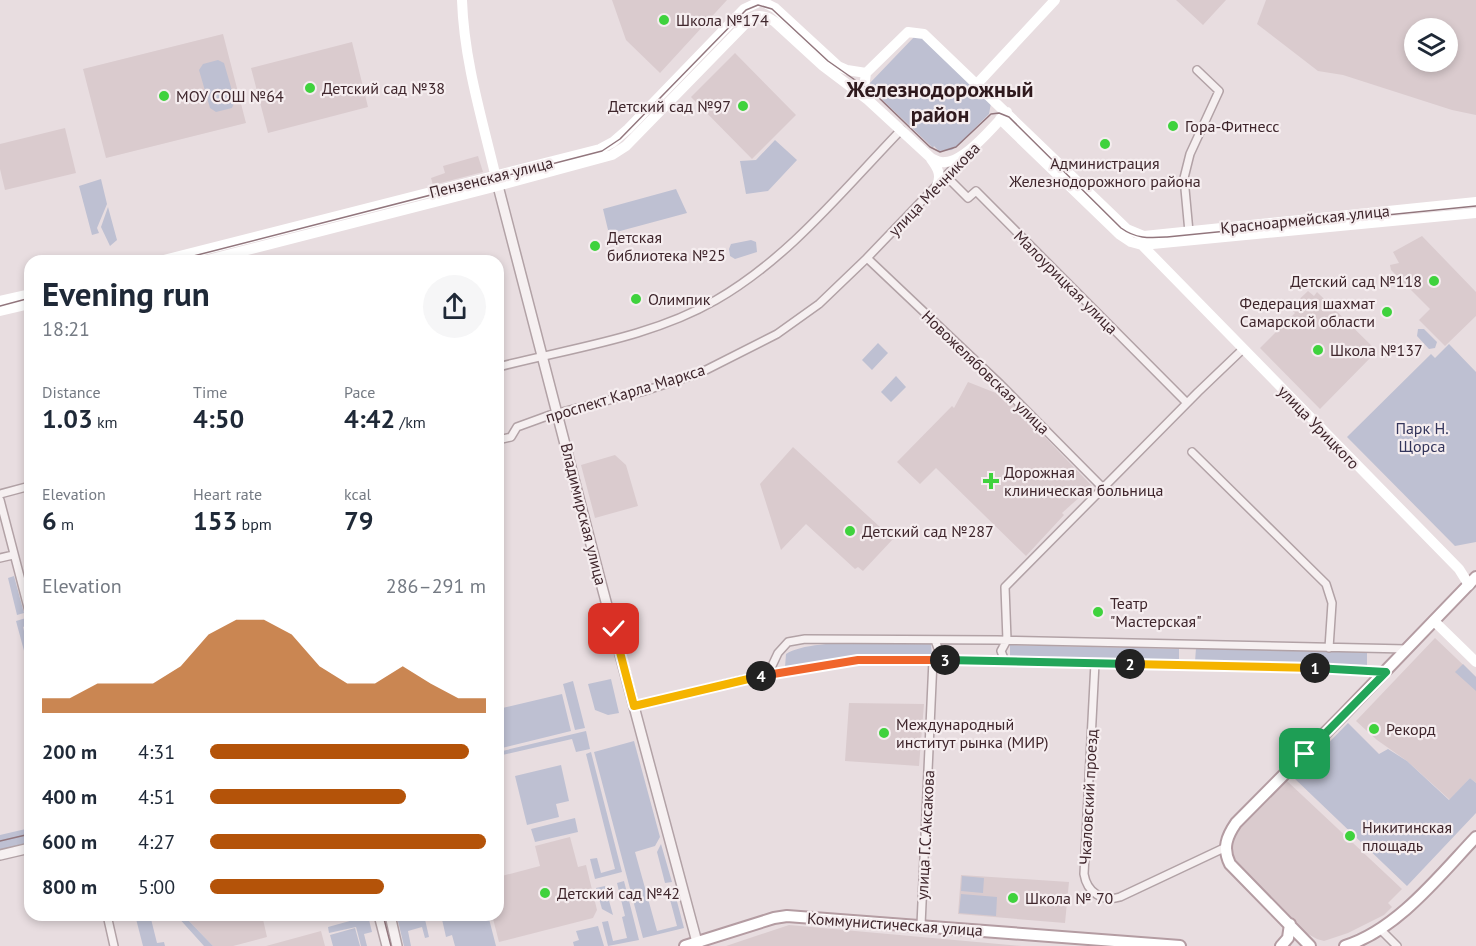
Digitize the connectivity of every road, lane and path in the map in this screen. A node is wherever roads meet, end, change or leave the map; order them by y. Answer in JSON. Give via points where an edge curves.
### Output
{"nodes":[{"id":1,"x":462,"y":0,"type":"edge"},
{"id":2,"x":1055,"y":0,"type":"edge"},
{"id":3,"x":768,"y":1,"type":"edge"},
{"id":4,"x":759,"y":16,"type":"junction"},
{"id":5,"x":1197,"y":70,"type":"dead end"},
{"id":6,"x":866,"y":73,"type":"junction"},
{"id":7,"x":977,"y":84,"type":"junction"},
{"id":8,"x":868,"y":100,"type":"junction"},
{"id":9,"x":1002,"y":117,"type":"junction"},
{"id":10,"x":900,"y":130,"type":"junction"},
{"id":11,"x":931,"y":158,"type":"junction"},
{"id":12,"x":946,"y":176,"type":"junction"},
{"id":13,"x":497,"y":181,"type":"junction"},
{"id":14,"x":937,"y":185,"type":"junction"},
{"id":15,"x":1476,"y":201,"type":"edge"},
{"id":16,"x":1476,"y":213,"type":"edge"},
{"id":17,"x":1189,"y":232,"type":"junction"},
{"id":18,"x":1129,"y":233,"type":"junction"},
{"id":19,"x":1144,"y":246,"type":"junction"},
{"id":20,"x":183,"y":255,"type":"edge"},
{"id":21,"x":226,"y":255,"type":"edge"},
{"id":22,"x":867,"y":258,"type":"junction"},
{"id":23,"x":1166,"y":271,"type":"junction"},
{"id":24,"x":24,"y":295,"type":"edge"},
{"id":25,"x":0,"y":301,"type":"edge"},
{"id":26,"x":24,"y":305,"type":"edge"},
{"id":27,"x":0,"y":311,"type":"edge"},
{"id":28,"x":1243,"y":349,"type":"junction"},
{"id":29,"x":543,"y":355,"type":"junction"},
{"id":30,"x":504,"y":365,"type":"edge"},
{"id":31,"x":1187,"y":403,"type":"junction"},
{"id":32,"x":558,"y":414,"type":"junction"},
{"id":33,"x":504,"y":439,"type":"edge"},
{"id":34,"x":1192,"y":452,"type":"dead end"},
{"id":35,"x":24,"y":488,"type":"edge"},
{"id":36,"x":1103,"y":488,"type":"junction"},
{"id":37,"x":0,"y":494,"type":"edge"},
{"id":38,"x":0,"y":500,"type":"edge"},
{"id":39,"x":13,"y":555,"type":"junction"},
{"id":40,"x":0,"y":558,"type":"edge"},
{"id":41,"x":1472,"y":581,"type":"edge"},
{"id":42,"x":24,"y":594,"type":"edge"},
{"id":43,"x":1434,"y":621,"type":"junction"},
{"id":44,"x":935,"y":640,"type":"junction"},
{"id":45,"x":1007,"y":640,"type":"junction"},
{"id":46,"x":1329,"y":648,"type":"junction"},
{"id":47,"x":1407,"y":650,"type":"junction"},
{"id":48,"x":933,"y":660,"type":"junction"},
{"id":49,"x":1005,"y":661,"type":"junction"},
{"id":50,"x":1476,"y":662,"type":"edge"},
{"id":51,"x":1095,"y":663,"type":"junction"},
{"id":52,"x":1386,"y":672,"type":"junction"},
{"id":53,"x":757,"y":676,"type":"junction"},
{"id":54,"x":634,"y":706,"type":"junction"},
{"id":55,"x":1476,"y":837,"type":"edge"},
{"id":56,"x":1224,"y":848,"type":"junction"},
{"id":57,"x":24,"y":849,"type":"edge"},
{"id":58,"x":0,"y":855,"type":"edge"},
{"id":59,"x":108,"y":921,"type":"edge"},
{"id":60,"x":381,"y":921,"type":"edge"},
{"id":61,"x":391,"y":921,"type":"edge"},
{"id":62,"x":1290,"y":924,"type":"junction"},
{"id":63,"x":921,"y":925,"type":"junction"},
{"id":64,"x":1381,"y":930,"type":"junction"},
{"id":65,"x":1049,"y":941,"type":"edge"},
{"id":66,"x":697,"y":944,"type":"edge"},
{"id":67,"x":114,"y":946,"type":"edge"},
{"id":68,"x":387,"y":946,"type":"edge"},
{"id":69,"x":397,"y":946,"type":"edge"},
{"id":70,"x":685,"y":946,"type":"edge"},
{"id":71,"x":1180,"y":946,"type":"edge"},
{"id":72,"x":1281,"y":946,"type":"edge"},
{"id":73,"x":1310,"y":946,"type":"edge"},
{"id":74,"x":1345,"y":946,"type":"edge"},
{"id":75,"x":1396,"y":946,"type":"edge"}],
"edges":[{"from":1,"to":13,"type":"main road","name":"Владимирская улица","via":[[467,52]]},
{"from":2,"to":7,"type":"main road"},
{"from":3,"to":4,"type":"main road"},
{"from":3,"to":6,"type":"main road","via":[[838,66]]},
{"from":3,"to":13,"type":"main road","name":"Пензенская улица","via":[[755,2],[744,9],[613,142]]},
{"from":4,"to":8,"type":"main road","via":[[775,22]]},
{"from":4,"to":13,"type":"main road","name":"Пензенская улица","via":[[752,18],[621,150],[586,163]]},
{"from":5,"to":17,"type":"street","via":[[1219,91],[1184,178]]},
{"from":6,"to":7,"type":"main road","via":[[904,34],[915,31],[927,36]]},
{"from":6,"to":8,"type":"main road","via":[[864,88]]},
{"from":7,"to":9,"type":"main road"},
{"from":8,"to":10,"type":"main road"},
{"from":9,"to":11,"type":"main road","via":[[955,160]]},
{"from":9,"to":12,"type":"street","name":"улица Мечникова"},
{"from":9,"to":18,"type":"main road"},
{"from":10,"to":11,"type":"main road"},
{"from":10,"to":29,"type":"street","via":[[783,251],[716,300],[638,333]]},
{"from":11,"to":14,"type":"main road","via":[[940,177]]},
{"from":12,"to":14,"type":"street","name":"улица Мечникова"},
{"from":12,"to":31,"type":"street","name":"Малоурицкая улица","via":[[968,198],[975,191]]},
{"from":13,"to":20,"type":"main road","name":"Пензенская улица"},
{"from":13,"to":21,"type":"main road","name":"Пензенская улица"},
{"from":13,"to":29,"type":"street","name":"Владимирская улица"},
{"from":14,"to":22,"type":"street","name":"улица Мечникова"},
{"from":15,"to":17,"type":"main road","name":"Красноармейская улица"},
{"from":16,"to":19,"type":"main road","name":"Красноармейская улица"},
{"from":17,"to":18,"type":"main road","name":"Красноармейская улица","via":[[1145,236]]},
{"from":18,"to":19,"type":"main road"},
{"from":18,"to":23,"type":"main road"},
{"from":19,"to":23,"type":"main road"},
{"from":22,"to":32,"type":"street","name":"проспект Карла Маркса","via":[[819,304],[756,346],[700,373]]},
{"from":22,"to":36,"type":"street","name":"Новожелябовская улица"},
{"from":23,"to":28,"type":"main road","name":"улица Урицкого"},
{"from":24,"to":25,"type":"main road"},
{"from":26,"to":27,"type":"main road"},
{"from":28,"to":31,"type":"street"},
{"from":28,"to":41,"type":"main road","name":"улица Урицкого"},
{"from":29,"to":30,"type":"street"},
{"from":29,"to":32,"type":"street","name":"Владимирская улица"},
{"from":31,"to":36,"type":"street"},
{"from":32,"to":33,"type":"street","name":"проспект Карла Маркса","via":[[517,427],[511,437]]},
{"from":32,"to":54,"type":"street","name":"Владимирская улица"},
{"from":34,"to":46,"type":"street","via":[[1326,584],[1332,603]]},
{"from":35,"to":37,"type":"street"},
{"from":36,"to":45,"type":"street","via":[[1005,587]]},
{"from":38,"to":39,"type":"street"},
{"from":39,"to":40,"type":"street"},
{"from":39,"to":42,"type":"street"},
{"from":41,"to":43,"type":"main road"},
{"from":43,"to":47,"type":"main road"},
{"from":43,"to":50,"type":"main road"},
{"from":44,"to":45,"type":"street"},
{"from":44,"to":48,"type":"street","name":"улица Г.С.Аксакова","via":[[939,651]]},
{"from":44,"to":53,"type":"street","via":[[788,642],[771,668]]},
{"from":45,"to":46,"type":"street"},
{"from":45,"to":49,"type":"street","via":[[1001,651]]},
{"from":46,"to":47,"type":"street"},
{"from":47,"to":52,"type":"main road"},
{"from":48,"to":49,"type":"street"},
{"from":48,"to":53,"type":"street","via":[[858,660]]},
{"from":48,"to":63,"type":"street","name":"улица Г.С.Аксакова"},
{"from":49,"to":51,"type":"street"},
{"from":51,"to":52,"type":"street"},
{"from":51,"to":56,"type":"street","name":"Чкаловский проезд","via":[[1084,874],[1087,885],[1106,898],[1120,897]]},
{"from":52,"to":56,"type":"main road","via":[[1236,823]]},
{"from":53,"to":54,"type":"street"},
{"from":54,"to":66,"type":"street","name":"Владимирская улица"},
{"from":55,"to":64,"type":"main road"},
{"from":56,"to":62,"type":"main road","via":[[1234,870]]},
{"from":57,"to":58,"type":"street"},
{"from":59,"to":67,"type":"street"},
{"from":60,"to":68,"type":"street"},
{"from":61,"to":69,"type":"street"},
{"from":62,"to":72,"type":"main road","via":[[1288,938]]},
{"from":62,"to":73,"type":"main road"},
{"from":63,"to":65,"type":"main road","name":"Коммунистическая улица"},
{"from":63,"to":66,"type":"main road","name":"Коммунистическая улица","via":[[787,916]]},
{"from":64,"to":74,"type":"main road"},
{"from":64,"to":75,"type":"street"},
{"from":65,"to":71,"type":"main road","name":"Коммунистическая улица"},
{"from":66,"to":70,"type":"main road","name":"Коммунистическая улица"}]}
